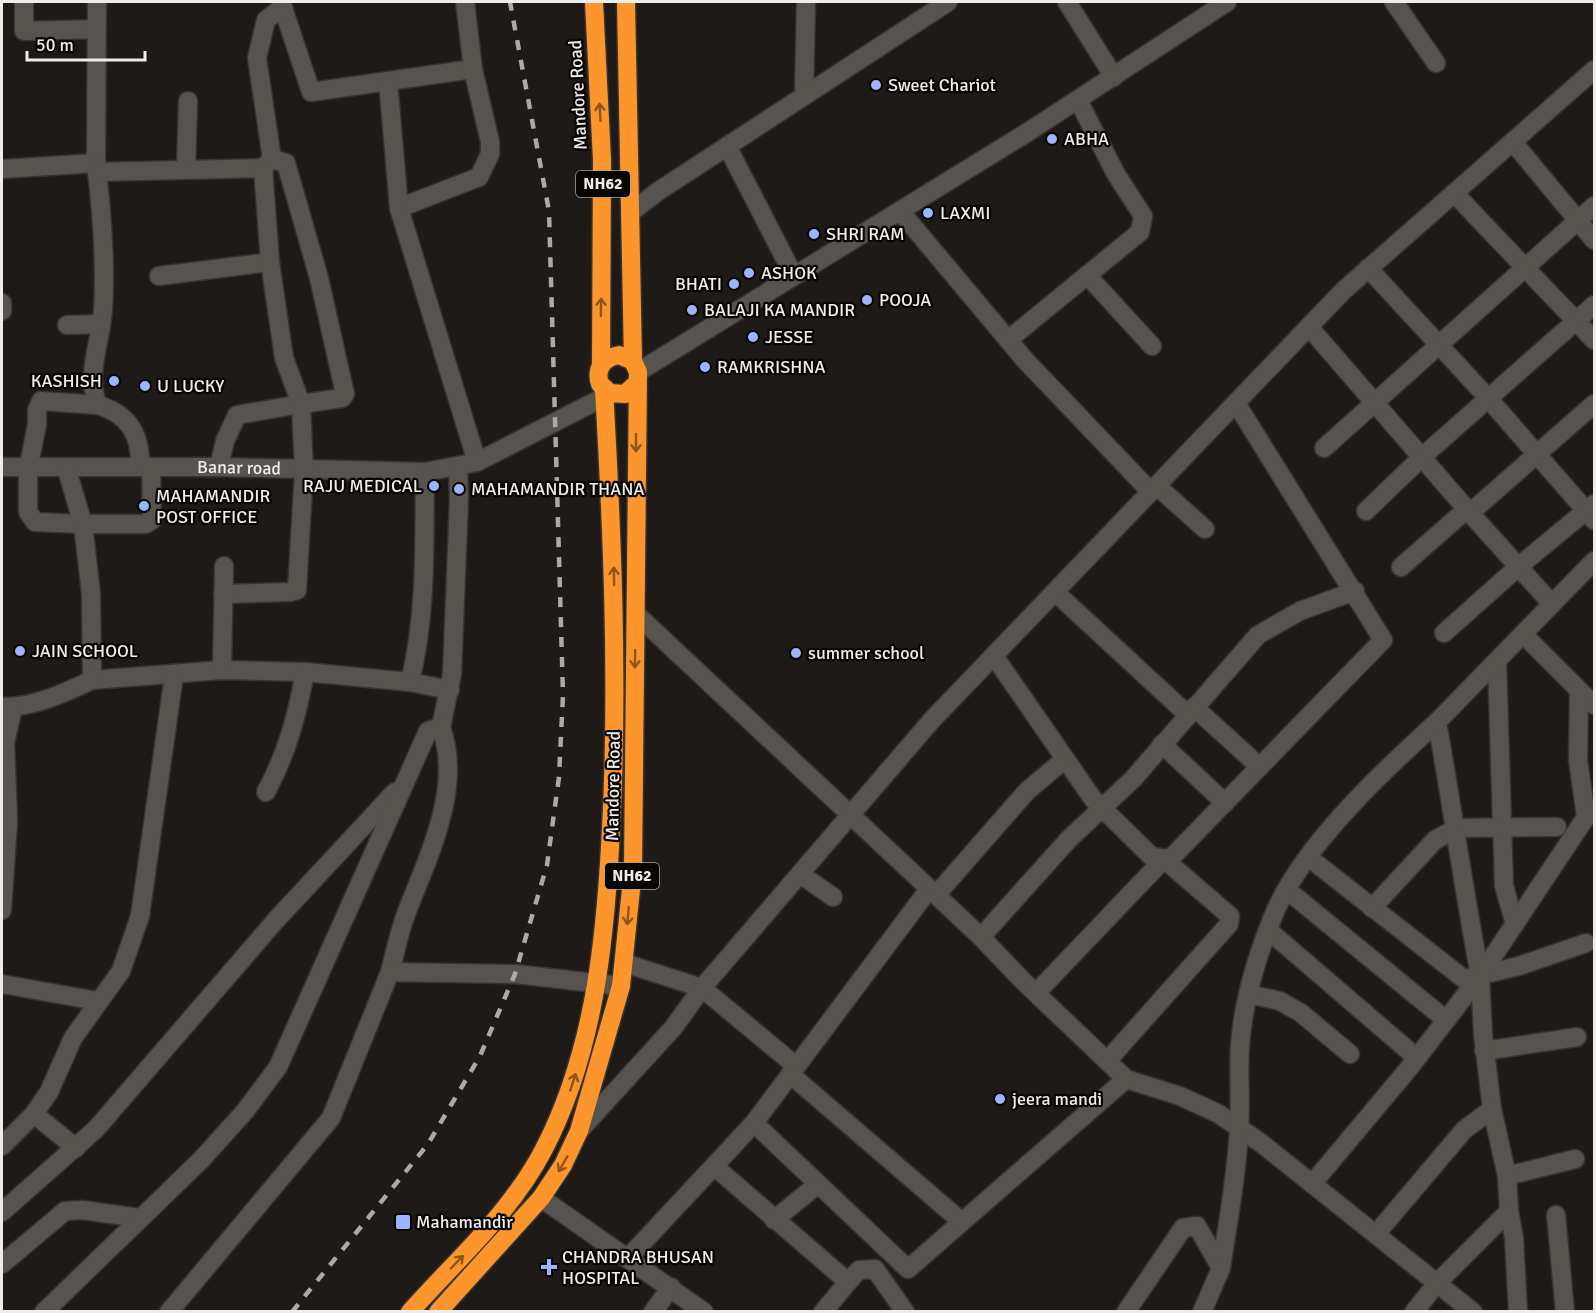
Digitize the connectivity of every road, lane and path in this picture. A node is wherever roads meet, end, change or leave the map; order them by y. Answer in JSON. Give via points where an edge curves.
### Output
{"nodes":[{"id":1,"x":24,"y":2,"type":"edge"},
{"id":2,"x":97,"y":2,"type":"edge"},
{"id":3,"x":465,"y":2,"type":"edge"},
{"id":4,"x":594,"y":2,"type":"edge"},
{"id":5,"x":626,"y":2,"type":"edge"},
{"id":6,"x":806,"y":2,"type":"edge"},
{"id":7,"x":948,"y":2,"type":"edge"},
{"id":8,"x":1067,"y":2,"type":"edge"},
{"id":9,"x":1227,"y":2,"type":"edge"},
{"id":10,"x":1394,"y":2,"type":"edge"},
{"id":11,"x":282,"y":4,"type":"edge"},
{"id":12,"x":97,"y":29,"type":"junction"},
{"id":13,"x":1436,"y":63,"type":"dead end"},
{"id":14,"x":473,"y":69,"type":"junction"},
{"id":15,"x":1593,"y":74,"type":"edge"},
{"id":16,"x":1114,"y":77,"type":"junction"},
{"id":17,"x":388,"y":81,"type":"junction"},
{"id":18,"x":804,"y":96,"type":"junction"},
{"id":19,"x":1078,"y":100,"type":"junction"},
{"id":20,"x":188,"y":101,"type":"dead end"},
{"id":21,"x":1513,"y":142,"type":"junction"},
{"id":22,"x":727,"y":146,"type":"junction"},
{"id":23,"x":267,"y":164,"type":"junction"},
{"id":24,"x":97,"y":167,"type":"junction"},
{"id":25,"x":2,"y":169,"type":"edge"},
{"id":26,"x":186,"y":170,"type":"junction"},
{"id":27,"x":1454,"y":193,"type":"junction"},
{"id":28,"x":1594,"y":206,"type":"edge"},
{"id":29,"x":399,"y":208,"type":"junction"},
{"id":30,"x":900,"y":211,"type":"junction"},
{"id":31,"x":630,"y":213,"type":"junction"},
{"id":32,"x":1578,"y":221,"type":"junction"},
{"id":33,"x":1594,"y":240,"type":"edge"},
{"id":34,"x":270,"y":262,"type":"junction"},
{"id":35,"x":1526,"y":267,"type":"junction"},
{"id":36,"x":1368,"y":268,"type":"junction"},
{"id":37,"x":1086,"y":275,"type":"junction"},
{"id":38,"x":159,"y":276,"type":"dead end"},
{"id":39,"x":794,"y":276,"type":"junction"},
{"id":40,"x":2,"y":303,"type":"edge"},
{"id":41,"x":1594,"y":305,"type":"edge"},
{"id":42,"x":2,"y":311,"type":"edge"},
{"id":43,"x":1577,"y":320,"type":"junction"},
{"id":44,"x":101,"y":324,"type":"junction"},
{"id":45,"x":67,"y":325,"type":"dead end"},
{"id":46,"x":1309,"y":327,"type":"junction"},
{"id":47,"x":1008,"y":340,"type":"junction"},
{"id":48,"x":1594,"y":340,"type":"edge"},
{"id":49,"x":1152,"y":346,"type":"dead end"},
{"id":50,"x":1440,"y":346,"type":"junction"},
{"id":51,"x":600,"y":366,"type":"junction"},
{"id":52,"x":635,"y":372,"type":"junction"},
{"id":53,"x":604,"y":393,"type":"junction"},
{"id":54,"x":1488,"y":398,"type":"junction"},
{"id":55,"x":1374,"y":402,"type":"junction"},
{"id":56,"x":1236,"y":403,"type":"junction"},
{"id":57,"x":301,"y":404,"type":"junction"},
{"id":58,"x":1594,"y":404,"type":"edge"},
{"id":59,"x":98,"y":405,"type":"junction"},
{"id":60,"x":1324,"y":448,"type":"dead end"},
{"id":61,"x":1538,"y":454,"type":"junction"},
{"id":62,"x":1422,"y":457,"type":"junction"},
{"id":63,"x":477,"y":462,"type":"junction"},
{"id":64,"x":2,"y":467,"type":"edge"},
{"id":65,"x":66,"y":467,"type":"junction"},
{"id":66,"x":146,"y":467,"type":"junction"},
{"id":67,"x":219,"y":467,"type":"junction"},
{"id":68,"x":458,"y":468,"type":"junction"},
{"id":69,"x":28,"y":469,"type":"junction"},
{"id":70,"x":304,"y":471,"type":"junction"},
{"id":71,"x":425,"y":472,"type":"junction"},
{"id":72,"x":1154,"y":489,"type":"junction"},
{"id":73,"x":1366,"y":511,"type":"dead end"},
{"id":74,"x":1468,"y":511,"type":"junction"},
{"id":75,"x":1592,"y":512,"type":"edge"},
{"id":76,"x":83,"y":524,"type":"junction"},
{"id":77,"x":1206,"y":529,"type":"dead end"},
{"id":78,"x":1594,"y":561,"type":"edge"},
{"id":79,"x":224,"y":566,"type":"dead end"},
{"id":80,"x":1401,"y":567,"type":"dead end"},
{"id":81,"x":1518,"y":567,"type":"junction"},
{"id":82,"x":1355,"y":591,"type":"junction"},
{"id":83,"x":1055,"y":592,"type":"junction"},
{"id":84,"x":223,"y":594,"type":"junction"},
{"id":85,"x":1552,"y":604,"type":"junction"},
{"id":86,"x":636,"y":614,"type":"junction"},
{"id":87,"x":1444,"y":633,"type":"dead end"},
{"id":88,"x":1524,"y":634,"type":"junction"},
{"id":89,"x":994,"y":656,"type":"junction"},
{"id":90,"x":1497,"y":662,"type":"junction"},
{"id":91,"x":222,"y":670,"type":"junction"},
{"id":92,"x":304,"y":672,"type":"junction"},
{"id":93,"x":174,"y":675,"type":"junction"},
{"id":94,"x":92,"y":680,"type":"junction"},
{"id":95,"x":410,"y":682,"type":"junction"},
{"id":96,"x":450,"y":690,"type":"junction"},
{"id":97,"x":1579,"y":691,"type":"junction"},
{"id":98,"x":1594,"y":705,"type":"edge"},
{"id":99,"x":7,"y":707,"type":"edge"},
{"id":100,"x":1191,"y":710,"type":"junction"},
{"id":101,"x":1437,"y":722,"type":"junction"},
{"id":102,"x":441,"y":727,"type":"junction"},
{"id":103,"x":1162,"y":744,"type":"junction"},
{"id":104,"x":1065,"y":759,"type":"junction"},
{"id":105,"x":1260,"y":767,"type":"junction"},
{"id":106,"x":402,"y":784,"type":"junction"},
{"id":107,"x":4,"y":791,"type":"edge"},
{"id":108,"x":266,"y":792,"type":"dead end"},
{"id":109,"x":1225,"y":803,"type":"junction"},
{"id":110,"x":1104,"y":809,"type":"junction"},
{"id":111,"x":1590,"y":814,"type":"edge"},
{"id":112,"x":850,"y":815,"type":"junction"},
{"id":113,"x":1501,"y":825,"type":"junction"},
{"id":114,"x":1557,"y":827,"type":"dead end"},
{"id":115,"x":1457,"y":828,"type":"junction"},
{"id":116,"x":1308,"y":857,"type":"junction"},
{"id":117,"x":1164,"y":859,"type":"junction"},
{"id":118,"x":800,"y":874,"type":"junction"},
{"id":119,"x":1287,"y":890,"type":"junction"},
{"id":120,"x":933,"y":892,"type":"junction"},
{"id":121,"x":833,"y":897,"type":"dead end"},
{"id":122,"x":1372,"y":908,"type":"junction"},
{"id":123,"x":2,"y":910,"type":"edge"},
{"id":124,"x":1515,"y":924,"type":"junction"},
{"id":125,"x":1268,"y":930,"type":"junction"},
{"id":126,"x":981,"y":937,"type":"junction"},
{"id":127,"x":1586,"y":943,"type":"dead end"},
{"id":128,"x":624,"y":963,"type":"junction"},
{"id":129,"x":390,"y":972,"type":"junction"},
{"id":130,"x":1480,"y":976,"type":"junction"},
{"id":131,"x":595,"y":983,"type":"junction"},
{"id":132,"x":2,"y":984,"type":"edge"},
{"id":133,"x":621,"y":986,"type":"junction"},
{"id":134,"x":702,"y":987,"type":"junction"},
{"id":135,"x":1036,"y":993,"type":"junction"},
{"id":136,"x":1248,"y":994,"type":"junction"},
{"id":137,"x":97,"y":1001,"type":"junction"},
{"id":138,"x":1446,"y":1020,"type":"junction"},
{"id":139,"x":1577,"y":1037,"type":"dead end"},
{"id":140,"x":1484,"y":1051,"type":"junction"},
{"id":141,"x":1350,"y":1054,"type":"dead end"},
{"id":142,"x":1417,"y":1058,"type":"junction"},
{"id":143,"x":1107,"y":1061,"type":"junction"},
{"id":144,"x":793,"y":1070,"type":"junction"},
{"id":145,"x":1126,"y":1079,"type":"junction"},
{"id":146,"x":1492,"y":1110,"type":"junction"},
{"id":147,"x":34,"y":1114,"type":"junction"},
{"id":148,"x":754,"y":1123,"type":"junction"},
{"id":149,"x":1239,"y":1128,"type":"junction"},
{"id":150,"x":579,"y":1131,"type":"junction"},
{"id":151,"x":2,"y":1146,"type":"edge"},
{"id":152,"x":76,"y":1148,"type":"junction"},
{"id":153,"x":1575,"y":1159,"type":"dead end"},
{"id":154,"x":714,"y":1167,"type":"junction"},
{"id":155,"x":1507,"y":1176,"type":"junction"},
{"id":156,"x":818,"y":1184,"type":"junction"},
{"id":157,"x":1312,"y":1184,"type":"junction"},
{"id":158,"x":541,"y":1198,"type":"junction"},
{"id":159,"x":1509,"y":1211,"type":"junction"},
{"id":160,"x":2,"y":1212,"type":"edge"},
{"id":161,"x":1556,"y":1215,"type":"dead end"},
{"id":162,"x":140,"y":1218,"type":"junction"},
{"id":163,"x":774,"y":1220,"type":"junction"},
{"id":164,"x":962,"y":1222,"type":"junction"},
{"id":165,"x":1376,"y":1234,"type":"junction"},
{"id":166,"x":629,"y":1257,"type":"junction"},
{"id":167,"x":2,"y":1264,"type":"edge"},
{"id":168,"x":1221,"y":1268,"type":"junction"},
{"id":169,"x":848,"y":1282,"type":"junction"},
{"id":170,"x":1437,"y":1283,"type":"junction"},
{"id":171,"x":671,"y":1287,"type":"junction"},
{"id":172,"x":44,"y":1311,"type":"edge"},
{"id":173,"x":169,"y":1311,"type":"edge"},
{"id":174,"x":410,"y":1311,"type":"edge"},
{"id":175,"x":438,"y":1311,"type":"edge"},
{"id":176,"x":653,"y":1311,"type":"edge"},
{"id":177,"x":704,"y":1311,"type":"edge"},
{"id":178,"x":823,"y":1311,"type":"edge"},
{"id":179,"x":905,"y":1311,"type":"edge"},
{"id":180,"x":1126,"y":1311,"type":"edge"},
{"id":181,"x":1202,"y":1311,"type":"edge"},
{"id":182,"x":1414,"y":1311,"type":"edge"},
{"id":183,"x":1473,"y":1311,"type":"edge"},
{"id":184,"x":1518,"y":1311,"type":"edge"},
{"id":185,"x":1564,"y":1311,"type":"edge"}],
"edges":[{"from":1,"to":12,"type":"street","via":[[24,31]]},
{"from":2,"to":12,"type":"street"},
{"from":3,"to":14,"type":"street"},
{"from":51,"to":4,"type":"highway","name":"Mandore Road","number":"NH62","one_way":true,"via":[[603,160]]},
{"from":5,"to":31,"type":"highway","name":"Mandore Road","number":"NH62"},
{"from":6,"to":18,"type":"street"},
{"from":7,"to":18,"type":"street"},
{"from":8,"to":16,"type":"street"},
{"from":9,"to":16,"type":"street"},
{"from":10,"to":13,"type":"street"},
{"from":11,"to":17,"type":"street","via":[[311,92]]},
{"from":11,"to":23,"type":"street","via":[[266,20],[257,58]]},
{"from":12,"to":24,"type":"street"},
{"from":14,"to":17,"type":"street"},
{"from":14,"to":29,"type":"street","via":[[490,142],[486,167],[479,177]]},
{"from":15,"to":21,"type":"street"},
{"from":16,"to":19,"type":"street"},
{"from":17,"to":29,"type":"street"},
{"from":18,"to":22,"type":"street"},
{"from":19,"to":30,"type":"street"},
{"from":19,"to":37,"type":"street","via":[[1116,174],[1143,216],[1140,232]]},
{"from":20,"to":26,"type":"street"},
{"from":21,"to":27,"type":"street"},
{"from":21,"to":32,"type":"street"},
{"from":22,"to":31,"type":"street"},
{"from":22,"to":39,"type":"street"},
{"from":23,"to":26,"type":"street"},
{"from":23,"to":34,"type":"street"},
{"from":23,"to":57,"type":"street","via":[[286,163],[346,386],[342,398]]},
{"from":24,"to":25,"type":"street"},
{"from":24,"to":26,"type":"street"},
{"from":24,"to":44,"type":"street","via":[[103,225]]},
{"from":27,"to":35,"type":"street"},
{"from":27,"to":36,"type":"street"},
{"from":28,"to":32,"type":"street"},
{"from":29,"to":63,"type":"street"},
{"from":30,"to":39,"type":"street"},
{"from":30,"to":47,"type":"street"},
{"from":31,"to":52,"type":"highway","name":"Mandore Road","number":"NH62"},
{"from":32,"to":33,"type":"street"},
{"from":32,"to":35,"type":"street"},
{"from":34,"to":38,"type":"street"},
{"from":34,"to":57,"type":"street","via":[[284,358]]},
{"from":35,"to":43,"type":"street"},
{"from":35,"to":50,"type":"street"},
{"from":36,"to":46,"type":"street"},
{"from":36,"to":50,"type":"street"},
{"from":37,"to":47,"type":"street"},
{"from":37,"to":49,"type":"street"},
{"from":39,"to":52,"type":"street"},
{"from":40,"to":42,"type":"street"},
{"from":41,"to":43,"type":"street"},
{"from":43,"to":48,"type":"street"},
{"from":43,"to":54,"type":"street"},
{"from":44,"to":45,"type":"street"},
{"from":44,"to":59,"type":"street","via":[[92,370]]},
{"from":46,"to":55,"type":"street"},
{"from":46,"to":56,"type":"street"},
{"from":47,"to":72,"type":"street"},
{"from":50,"to":54,"type":"street"},
{"from":50,"to":55,"type":"street"},
{"from":51,"to":52,"type":"highway","via":[[619,355]]},
{"from":51,"to":53,"type":"highway","name":"Mandore Road","number":"NH62","via":[[598,378]]},
{"from":52,"to":53,"type":"highway","via":[[625,394]]},
{"from":52,"to":86,"type":"highway","name":"Mandore Road","number":"NH62","one_way":true},
{"from":53,"to":63,"type":"street","name":"Banar road"},
{"from":131,"to":53,"type":"highway","name":"Mandore Road","number":"NH62","one_way":true,"via":[[606,916],[616,662]]},
{"from":54,"to":61,"type":"street"},
{"from":54,"to":62,"type":"street"},
{"from":55,"to":60,"type":"street"},
{"from":55,"to":62,"type":"street"},
{"from":56,"to":72,"type":"street"},
{"from":56,"to":82,"type":"street"},
{"from":57,"to":67,"type":"street","via":[[237,415]]},
{"from":57,"to":70,"type":"street"},
{"from":58,"to":61,"type":"street"},
{"from":59,"to":66,"type":"street","via":[[125,417]]},
{"from":59,"to":69,"type":"street","via":[[41,401]]},
{"from":61,"to":74,"type":"street"},
{"from":61,"to":75,"type":"street"},
{"from":62,"to":73,"type":"street"},
{"from":62,"to":74,"type":"street"},
{"from":63,"to":68,"type":"street","name":"Banar road"},
{"from":64,"to":69,"type":"street","name":"Banar road"},
{"from":65,"to":66,"type":"street","name":"Banar road"},
{"from":65,"to":69,"type":"street","name":"Banar road"},
{"from":65,"to":76,"type":"street"},
{"from":66,"to":67,"type":"street","name":"Banar road"},
{"from":66,"to":76,"type":"street","via":[[152,520],[146,524]]},
{"from":67,"to":70,"type":"street","name":"Banar road"},
{"from":68,"to":71,"type":"street","name":"Banar road"},
{"from":68,"to":96,"type":"street"},
{"from":69,"to":76,"type":"street","via":[[31,519]]},
{"from":70,"to":71,"type":"street","name":"Banar road"},
{"from":70,"to":84,"type":"street","via":[[297,590]]},
{"from":71,"to":95,"type":"street","via":[[424,593],[419,645]]},
{"from":72,"to":77,"type":"street"},
{"from":72,"to":83,"type":"street"},
{"from":74,"to":80,"type":"street"},
{"from":74,"to":81,"type":"street"},
{"from":75,"to":81,"type":"street"},
{"from":76,"to":94,"type":"street","via":[[91,594]]},
{"from":78,"to":85,"type":"street"},
{"from":79,"to":84,"type":"street"},
{"from":81,"to":85,"type":"street"},
{"from":81,"to":87,"type":"street"},
{"from":82,"to":100,"type":"street","via":[[1300,611],[1258,635]]},
{"from":82,"to":105,"type":"street","via":[[1383,640]]},
{"from":83,"to":89,"type":"street"},
{"from":83,"to":100,"type":"street"},
{"from":84,"to":91,"type":"street"},
{"from":85,"to":88,"type":"street"},
{"from":86,"to":112,"type":"street"},
{"from":86,"to":128,"type":"highway","name":"Mandore Road","number":"NH62","one_way":true,"via":[[633,870]]},
{"from":88,"to":90,"type":"street"},
{"from":88,"to":97,"type":"street"},
{"from":89,"to":104,"type":"street"},
{"from":89,"to":112,"type":"street"},
{"from":90,"to":101,"type":"street"},
{"from":90,"to":113,"type":"street"},
{"from":91,"to":92,"type":"street"},
{"from":91,"to":93,"type":"street"},
{"from":92,"to":95,"type":"street"},
{"from":92,"to":108,"type":"street","via":[[297,720],[287,752]]},
{"from":93,"to":94,"type":"street"},
{"from":93,"to":137,"type":"street","via":[[140,916],[121,971]]},
{"from":94,"to":99,"type":"street","via":[[52,698]]},
{"from":95,"to":96,"type":"street"},
{"from":96,"to":102,"type":"street"},
{"from":97,"to":98,"type":"street"},
{"from":97,"to":111,"type":"street","via":[[1578,760]]},
{"from":99,"to":107,"type":"street"},
{"from":100,"to":103,"type":"street"},
{"from":100,"to":105,"type":"street"},
{"from":101,"to":115,"type":"street"},
{"from":101,"to":116,"type":"street","via":[[1393,762]]},
{"from":102,"to":106,"type":"street","via":[[428,731]]},
{"from":102,"to":129,"type":"street","via":[[446,741],[445,795],[434,846],[405,916]]},
{"from":103,"to":109,"type":"street"},
{"from":103,"to":110,"type":"street"},
{"from":104,"to":110,"type":"street"},
{"from":104,"to":120,"type":"street","via":[[1027,791]]},
{"from":105,"to":109,"type":"street"},
{"from":106,"to":152,"type":"street","via":[[276,920]]},
{"from":106,"to":162,"type":"street","via":[[380,842],[278,1066],[246,1110],[201,1160]]},
{"from":107,"to":123,"type":"street","via":[[8,822]]},
{"from":109,"to":117,"type":"street","via":[[1170,859]]},
{"from":110,"to":117,"type":"street","via":[[1152,857]]},
{"from":110,"to":126,"type":"street","via":[[1069,838]]},
{"from":111,"to":124,"type":"street"},
{"from":112,"to":118,"type":"street"},
{"from":112,"to":120,"type":"street"},
{"from":113,"to":114,"type":"street"},
{"from":113,"to":115,"type":"street"},
{"from":113,"to":124,"type":"street","via":[[1504,886]]},
{"from":115,"to":122,"type":"street","via":[[1435,840]]},
{"from":115,"to":130,"type":"street","via":[[1460,869]]},
{"from":116,"to":119,"type":"street"},
{"from":116,"to":122,"type":"street"},
{"from":117,"to":135,"type":"street"},
{"from":117,"to":143,"type":"street","via":[[1231,920]]},
{"from":118,"to":121,"type":"street"},
{"from":118,"to":134,"type":"street"},
{"from":119,"to":125,"type":"street"},
{"from":119,"to":138,"type":"street"},
{"from":120,"to":126,"type":"street"},
{"from":120,"to":144,"type":"street"},
{"from":122,"to":130,"type":"street","via":[[1464,980]]},
{"from":124,"to":130,"type":"street"},
{"from":125,"to":136,"type":"street"},
{"from":125,"to":142,"type":"street"},
{"from":126,"to":135,"type":"street"},
{"from":127,"to":130,"type":"street"},
{"from":128,"to":133,"type":"highway","name":"Mandore Road","number":"NH62"},
{"from":128,"to":134,"type":"street"},
{"from":129,"to":131,"type":"street","via":[[515,974]]},
{"from":129,"to":173,"type":"street","via":[[331,1118]]},
{"from":130,"to":138,"type":"street"},
{"from":130,"to":140,"type":"street"},
{"from":131,"to":133,"type":"street"},
{"from":174,"to":131,"type":"highway","name":"Mandore Road","number":"NH62","one_way":true,"via":[[495,1222],[544,1149],[567,1101],[584,1045]]},
{"from":132,"to":137,"type":"street"},
{"from":133,"to":150,"type":"highway","name":"Mandore Road","number":"NH62"},
{"from":134,"to":144,"type":"street"},
{"from":134,"to":150,"type":"street","via":[[673,1028]]},
{"from":135,"to":143,"type":"street"},
{"from":136,"to":141,"type":"street","via":[[1280,1001],[1301,1013]]},
{"from":136,"to":149,"type":"street","via":[[1240,1046]]},
{"from":137,"to":147,"type":"street"},
{"from":138,"to":142,"type":"street"},
{"from":139,"to":140,"type":"street"},
{"from":140,"to":146,"type":"street"},
{"from":142,"to":157,"type":"street"},
{"from":143,"to":145,"type":"street"},
{"from":144,"to":148,"type":"street"},
{"from":144,"to":164,"type":"street"},
{"from":145,"to":149,"type":"street","via":[[1180,1096]]},
{"from":145,"to":164,"type":"street"},
{"from":146,"to":155,"type":"street"},
{"from":146,"to":165,"type":"street","via":[[1464,1130]]},
{"from":147,"to":151,"type":"street"},
{"from":147,"to":152,"type":"street"},
{"from":148,"to":154,"type":"street"},
{"from":148,"to":156,"type":"street"},
{"from":149,"to":157,"type":"street"},
{"from":149,"to":168,"type":"street"},
{"from":150,"to":158,"type":"highway","name":"Mandore Road","number":"NH62","one_way":true},
{"from":152,"to":160,"type":"street"},
{"from":153,"to":155,"type":"street"},
{"from":154,"to":163,"type":"street"},
{"from":154,"to":166,"type":"street"},
{"from":155,"to":159,"type":"street"},
{"from":156,"to":163,"type":"street"},
{"from":156,"to":164,"type":"street","via":[[908,1269]]},
{"from":157,"to":165,"type":"street"},
{"from":158,"to":166,"type":"street"},
{"from":158,"to":175,"type":"highway","name":"Mandore Road","number":"NH62"},
{"from":159,"to":170,"type":"street"},
{"from":159,"to":184,"type":"street"},
{"from":161,"to":185,"type":"street"},
{"from":162,"to":167,"type":"street","via":[[65,1211]]},
{"from":162,"to":172,"type":"street"},
{"from":163,"to":169,"type":"street"},
{"from":165,"to":170,"type":"street"},
{"from":166,"to":171,"type":"street"},
{"from":168,"to":180,"type":"street","via":[[1197,1226],[1183,1228]]},
{"from":168,"to":181,"type":"street"},
{"from":169,"to":178,"type":"street"},
{"from":169,"to":179,"type":"street","via":[[859,1270],[875,1269]]},
{"from":170,"to":182,"type":"street"},
{"from":170,"to":183,"type":"street"},
{"from":171,"to":176,"type":"street"},
{"from":171,"to":177,"type":"street"}]}
